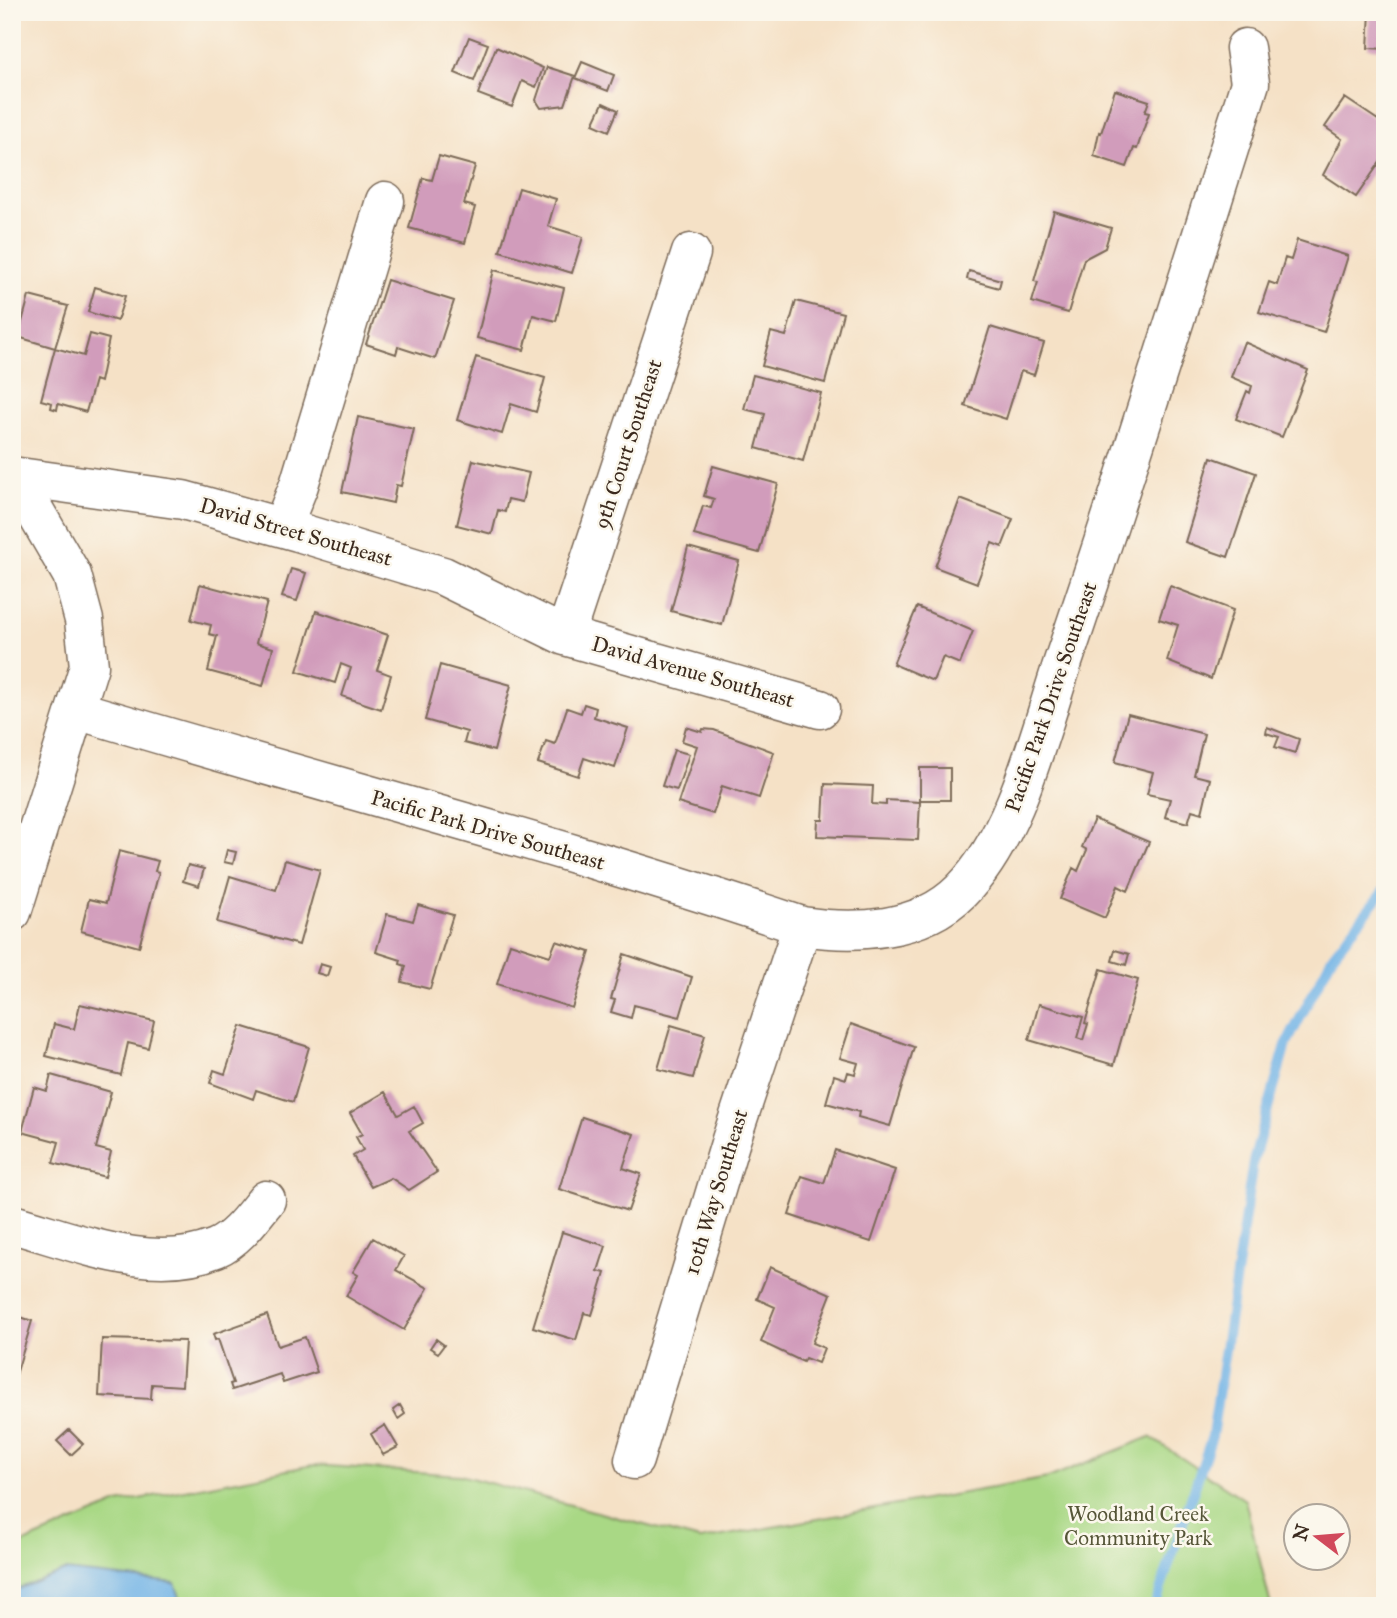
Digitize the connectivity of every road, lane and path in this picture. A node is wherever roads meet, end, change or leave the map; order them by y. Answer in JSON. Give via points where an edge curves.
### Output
{"nodes":[{"id":1,"x":1245,"y":48,"type":"dead end"},
{"id":2,"x":384,"y":201,"type":"dead end"},
{"id":3,"x":691,"y":253,"type":"dead end"},
{"id":4,"x":14,"y":476,"type":"edge"},
{"id":5,"x":282,"y":527,"type":"junction"},
{"id":6,"x":565,"y":636,"type":"junction"},
{"id":7,"x":820,"y":709,"type":"dead end"},
{"id":8,"x":77,"y":710,"type":"junction"},
{"id":9,"x":12,"y":912,"type":"edge"},
{"id":10,"x":802,"y":926,"type":"junction"},
{"id":11,"x":266,"y":1199,"type":"dead end"},
{"id":12,"x":12,"y":1224,"type":"edge"},
{"id":13,"x":634,"y":1460,"type":"dead end"}],
"edges":[{"from":1,"to":10,"type":"street","name":"Pacific Park Drive Southeast","via":[[1250,83],[1012,816],[961,891],[934,910],[867,931]]},
{"from":2,"to":5,"type":"street","via":[[299,485]]},
{"from":3,"to":6,"type":"street","name":"9th Court Southeast"},
{"from":4,"to":5,"type":"street","name":"David Street Southeast","via":[[183,500]]},
{"from":4,"to":8,"type":"street","via":[[72,575],[84,620],[89,666]]},
{"from":5,"to":6,"type":"street","name":"David Street Southeast","via":[[443,576]]},
{"from":6,"to":7,"type":"street","name":"David Avenue Southeast"},
{"from":8,"to":9,"type":"street"},
{"from":8,"to":10,"type":"street","name":"Pacific Park Drive Southeast","via":[[535,842]]},
{"from":10,"to":13,"type":"street","name":"10th Way Southeast"},
{"from":11,"to":12,"type":"street","via":[[244,1227],[218,1247],[174,1259],[126,1254]]}]}
